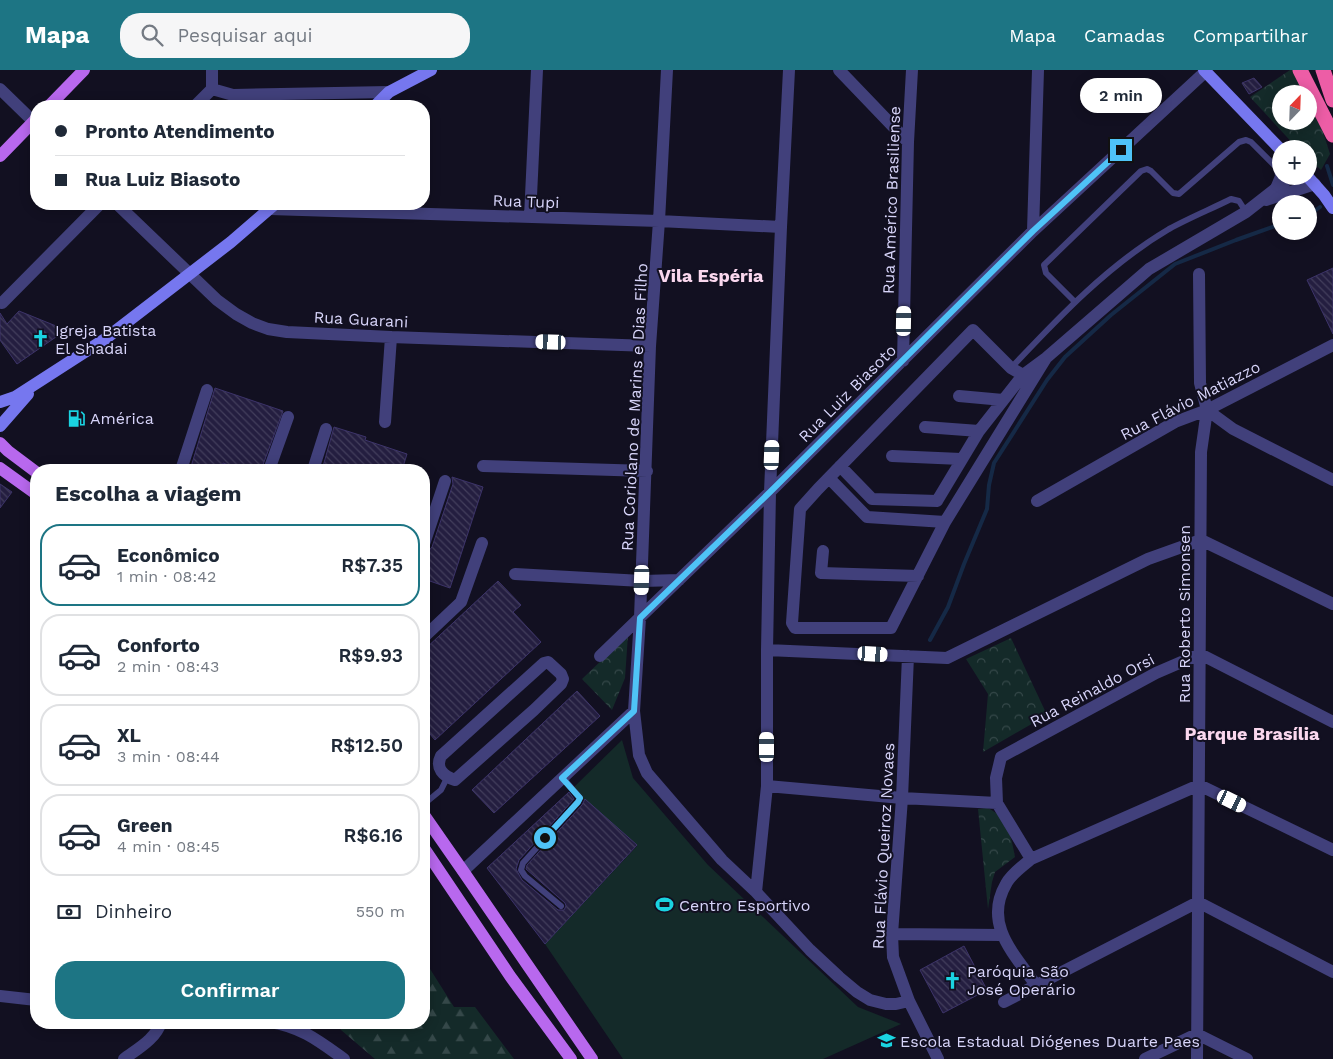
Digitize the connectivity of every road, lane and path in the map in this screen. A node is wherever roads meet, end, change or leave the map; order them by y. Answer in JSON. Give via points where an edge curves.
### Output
{"nodes":[{"id":1,"x":84,"y":70,"type":"edge"},
{"id":2,"x":212,"y":70,"type":"edge"},
{"id":3,"x":431,"y":70,"type":"edge"},
{"id":4,"x":537,"y":70,"type":"edge"},
{"id":5,"x":667,"y":70,"type":"edge"},
{"id":6,"x":789,"y":70,"type":"edge"},
{"id":7,"x":840,"y":70,"type":"edge"},
{"id":8,"x":912,"y":70,"type":"edge"},
{"id":9,"x":1038,"y":70,"type":"edge"},
{"id":10,"x":1300,"y":70,"type":"edge"},
{"id":11,"x":1323,"y":70,"type":"edge"},
{"id":12,"x":1203,"y":71,"type":"edge"},
{"id":13,"x":0,"y":89,"type":"edge"},
{"id":14,"x":212,"y":89,"type":"junction"},
{"id":15,"x":390,"y":92,"type":"junction"},
{"id":16,"x":55,"y":100,"type":"edge"},
{"id":17,"x":201,"y":100,"type":"edge"},
{"id":18,"x":381,"y":100,"type":"edge"},
{"id":19,"x":1333,"y":100,"type":"edge"},
{"id":20,"x":30,"y":116,"type":"edge"},
{"id":21,"x":30,"y":128,"type":"edge"},
{"id":22,"x":1333,"y":135,"type":"edge"},
{"id":23,"x":1272,"y":141,"type":"edge"},
{"id":24,"x":908,"y":142,"type":"junction"},
{"id":25,"x":0,"y":156,"type":"edge"},
{"id":26,"x":1281,"y":185,"type":"edge"},
{"id":27,"x":1302,"y":185,"type":"edge"},
{"id":28,"x":1315,"y":185,"type":"edge"},
{"id":29,"x":1266,"y":197,"type":"junction"},
{"id":30,"x":1333,"y":208,"type":"edge"},
{"id":31,"x":94,"y":210,"type":"edge"},
{"id":32,"x":122,"y":210,"type":"edge"},
{"id":33,"x":267,"y":210,"type":"edge"},
{"id":34,"x":366,"y":210,"type":"edge"},
{"id":35,"x":1246,"y":212,"type":"junction"},
{"id":36,"x":530,"y":217,"type":"junction"},
{"id":37,"x":659,"y":222,"type":"junction"},
{"id":38,"x":781,"y":227,"type":"junction"},
{"id":39,"x":1033,"y":231,"type":"junction"},
{"id":40,"x":189,"y":274,"type":"junction"},
{"id":41,"x":1199,"y":274,"type":"dead end"},
{"id":42,"x":1074,"y":301,"type":"junction"},
{"id":43,"x":2,"y":303,"type":"dead end"},
{"id":44,"x":391,"y":337,"type":"junction"},
{"id":45,"x":1333,"y":345,"type":"edge"},
{"id":46,"x":650,"y":346,"type":"junction"},
{"id":47,"x":1046,"y":358,"type":"junction"},
{"id":48,"x":903,"y":361,"type":"junction"},
{"id":49,"x":1011,"y":368,"type":"junction"},
{"id":50,"x":1023,"y":375,"type":"junction"},
{"id":51,"x":39,"y":382,"type":"junction"},
{"id":52,"x":207,"y":390,"type":"dead end"},
{"id":53,"x":959,"y":396,"type":"dead end"},
{"id":54,"x":1004,"y":400,"type":"junction"},
{"id":55,"x":0,"y":402,"type":"edge"},
{"id":56,"x":1207,"y":410,"type":"junction"},
{"id":57,"x":288,"y":416,"type":"dead end"},
{"id":58,"x":385,"y":422,"type":"dead end"},
{"id":59,"x":0,"y":426,"type":"edge"},
{"id":60,"x":925,"y":428,"type":"dead end"},
{"id":61,"x":326,"y":429,"type":"dead end"},
{"id":62,"x":979,"y":431,"type":"junction"},
{"id":63,"x":0,"y":443,"type":"edge"},
{"id":64,"x":892,"y":456,"type":"dead end"},
{"id":65,"x":961,"y":459,"type":"junction"},
{"id":66,"x":183,"y":464,"type":"edge"},
{"id":67,"x":272,"y":464,"type":"edge"},
{"id":68,"x":315,"y":464,"type":"edge"},
{"id":69,"x":483,"y":466,"type":"dead end"},
{"id":70,"x":840,"y":466,"type":"junction"},
{"id":71,"x":0,"y":468,"type":"edge"},
{"id":72,"x":30,"y":468,"type":"edge"},
{"id":73,"x":646,"y":470,"type":"junction"},
{"id":74,"x":829,"y":478,"type":"junction"},
{"id":75,"x":1333,"y":480,"type":"edge"},
{"id":76,"x":445,"y":481,"type":"dead end"},
{"id":77,"x":30,"y":490,"type":"edge"},
{"id":78,"x":770,"y":492,"type":"junction"},
{"id":79,"x":937,"y":501,"type":"junction"},
{"id":80,"x":1037,"y":501,"type":"dead end"},
{"id":81,"x":945,"y":522,"type":"junction"},
{"id":82,"x":430,"y":526,"type":"edge"},
{"id":83,"x":1201,"y":540,"type":"junction"},
{"id":84,"x":482,"y":543,"type":"dead end"},
{"id":85,"x":823,"y":551,"type":"dead end"},
{"id":86,"x":515,"y":574,"type":"dead end"},
{"id":87,"x":918,"y":576,"type":"junction"},
{"id":88,"x":642,"y":580,"type":"junction"},
{"id":89,"x":679,"y":580,"type":"junction"},
{"id":90,"x":1333,"y":604,"type":"edge"},
{"id":91,"x":640,"y":618,"type":"junction"},
{"id":92,"x":430,"y":631,"type":"edge"},
{"id":93,"x":767,"y":650,"type":"junction"},
{"id":94,"x":1200,"y":654,"type":"junction"},
{"id":95,"x":600,"y":656,"type":"dead end"},
{"id":96,"x":908,"y":656,"type":"junction"},
{"id":97,"x":634,"y":711,"type":"junction"},
{"id":98,"x":1333,"y":722,"type":"edge"},
{"id":99,"x":447,"y":778,"type":"junction"},
{"id":100,"x":562,"y":778,"type":"junction"},
{"id":101,"x":1199,"y":785,"type":"junction"},
{"id":102,"x":767,"y":786,"type":"junction"},
{"id":103,"x":902,"y":798,"type":"junction"},
{"id":104,"x":430,"y":799,"type":"edge"},
{"id":105,"x":997,"y":803,"type":"junction"},
{"id":106,"x":430,"y":824,"type":"edge"},
{"id":107,"x":1333,"y":850,"type":"edge"},
{"id":108,"x":430,"y":857,"type":"edge"},
{"id":109,"x":1031,"y":859,"type":"junction"},
{"id":110,"x":464,"y":870,"type":"junction"},
{"id":111,"x":756,"y":892,"type":"junction"},
{"id":112,"x":1198,"y":902,"type":"junction"},
{"id":113,"x":561,"y":906,"type":"dead end"},
{"id":114,"x":892,"y":934,"type":"junction"},
{"id":115,"x":1001,"y":935,"type":"junction"},
{"id":116,"x":1333,"y":972,"type":"edge"},
{"id":117,"x":510,"y":976,"type":"junction"},
{"id":118,"x":1036,"y":985,"type":"junction"},
{"id":119,"x":546,"y":992,"type":"junction"},
{"id":120,"x":0,"y":996,"type":"edge"},
{"id":121,"x":30,"y":999,"type":"edge"},
{"id":122,"x":909,"y":1001,"type":"junction"},
{"id":123,"x":1004,"y":1002,"type":"dead end"},
{"id":124,"x":158,"y":1029,"type":"edge"},
{"id":125,"x":298,"y":1029,"type":"edge"},
{"id":126,"x":1197,"y":1034,"type":"junction"},
{"id":127,"x":124,"y":1059,"type":"edge"},
{"id":128,"x":344,"y":1059,"type":"edge"},
{"id":129,"x":570,"y":1059,"type":"edge"},
{"id":130,"x":592,"y":1059,"type":"edge"},
{"id":131,"x":938,"y":1059,"type":"edge"},
{"id":132,"x":1145,"y":1059,"type":"edge"},
{"id":133,"x":1197,"y":1059,"type":"edge"},
{"id":134,"x":1247,"y":1059,"type":"edge"}],
"edges":[{"from":1,"to":16,"type":"main road"},
{"from":2,"to":14,"type":"street"},
{"from":3,"to":15,"type":"main road"},
{"from":4,"to":36,"type":"street"},
{"from":5,"to":37,"type":"street","name":"Rua Coriolano de Marins e Dias Filho"},
{"from":6,"to":38,"type":"street"},
{"from":7,"to":24,"type":"street"},
{"from":8,"to":24,"type":"street","name":"Rua Américo Brasiliense"},
{"from":9,"to":39,"type":"street"},
{"from":10,"to":22,"type":"highway"},
{"from":11,"to":19,"type":"highway"},
{"from":12,"to":23,"type":"main road"},
{"from":12,"to":39,"type":"street","name":"Rua Luiz Biasoto"},
{"from":13,"to":20,"type":"street"},
{"from":14,"to":15,"type":"street","via":[[233,95]]},
{"from":14,"to":17,"type":"street"},
{"from":15,"to":18,"type":"main road"},
{"from":21,"to":25,"type":"main road"},
{"from":24,"to":48,"type":"street","name":"Rua Américo Brasiliense"},
{"from":26,"to":29,"type":"street"},
{"from":27,"to":29,"type":"street","via":[[1287,194]]},
{"from":28,"to":30,"type":"main road"},
{"from":29,"to":35,"type":"street"},
{"from":29,"to":42,"type":"lane","via":[[1278,176],[1277,168],[1246,140],[1239,142],[1179,194],[1172,193],[1151,171],[1140,170],[1044,265],[1046,273]]},
{"from":31,"to":43,"type":"street"},
{"from":32,"to":40,"type":"street","name":"Rua Guarani"},
{"from":33,"to":40,"type":"main road"},
{"from":34,"to":36,"type":"street","name":"Rua Tupi"},
{"from":35,"to":42,"type":"lane","via":[[1239,201],[1231,200],[1169,229]]},
{"from":35,"to":47,"type":"street","via":[[1149,269]]},
{"from":36,"to":37,"type":"street","name":"Rua Tupi"},
{"from":37,"to":38,"type":"street","name":"Rua Tupi"},
{"from":37,"to":46,"type":"street","name":"Rua Coriolano de Marins e Dias Filho"},
{"from":38,"to":78,"type":"street"},
{"from":39,"to":48,"type":"street","name":"Rua Luiz Biasoto"},
{"from":40,"to":44,"type":"street","name":"Rua Guarani","via":[[236,314],[268,329]]},
{"from":40,"to":51,"type":"main road","via":[[105,339]]},
{"from":41,"to":56,"type":"street","via":[[1200,383]]},
{"from":42,"to":49,"type":"lane"},
{"from":44,"to":46,"type":"street","name":"Rua Guarani"},
{"from":44,"to":58,"type":"street"},
{"from":45,"to":56,"type":"street","name":"Rua Flávio Matiazzo"},
{"from":46,"to":73,"type":"street","name":"Rua Coriolano de Marins e Dias Filho"},
{"from":47,"to":50,"type":"street"},
{"from":47,"to":81,"type":"street"},
{"from":48,"to":78,"type":"street","name":"Rua Luiz Biasoto"},
{"from":49,"to":50,"type":"street"},
{"from":49,"to":70,"type":"street","via":[[973,330]]},
{"from":50,"to":54,"type":"street"},
{"from":51,"to":55,"type":"main road"},
{"from":51,"to":59,"type":"main road"},
{"from":52,"to":66,"type":"street"},
{"from":53,"to":54,"type":"street"},
{"from":54,"to":62,"type":"street"},
{"from":56,"to":75,"type":"street","via":[[1234,429]]},
{"from":56,"to":80,"type":"street","name":"Rua Flávio Matiazzo","via":[[1175,422]]},
{"from":56,"to":83,"type":"street","name":"Rua Roberto Simonsen","via":[[1201,452]]},
{"from":57,"to":67,"type":"street"},
{"from":60,"to":62,"type":"street"},
{"from":61,"to":68,"type":"street"},
{"from":62,"to":65,"type":"street"},
{"from":63,"to":72,"type":"main road"},
{"from":64,"to":65,"type":"street"},
{"from":65,"to":79,"type":"street"},
{"from":69,"to":73,"type":"street"},
{"from":70,"to":74,"type":"street"},
{"from":70,"to":79,"type":"street","via":[[872,499]]},
{"from":71,"to":77,"type":"main road"},
{"from":73,"to":88,"type":"street","name":"Rua Coriolano de Marins e Dias Filho"},
{"from":74,"to":81,"type":"street","via":[[867,517]]},
{"from":74,"to":87,"type":"street","via":[[800,509],[792,623],[796,628],[891,628]]},
{"from":76,"to":82,"type":"street"},
{"from":78,"to":89,"type":"street","name":"Rua Luiz Biasoto"},
{"from":78,"to":93,"type":"street"},
{"from":79,"to":81,"type":"street"},
{"from":81,"to":87,"type":"street"},
{"from":83,"to":90,"type":"street"},
{"from":83,"to":94,"type":"street","name":"Rua Roberto Simonsen"},
{"from":83,"to":96,"type":"street","via":[[1148,559],[947,658]]},
{"from":84,"to":92,"type":"street","via":[[461,602]]},
{"from":85,"to":87,"type":"street","via":[[821,573]]},
{"from":86,"to":88,"type":"street"},
{"from":88,"to":89,"type":"street"},
{"from":88,"to":91,"type":"street","name":"Rua Coriolano de Marins e Dias Filho"},
{"from":89,"to":91,"type":"street","name":"Rua Luiz Biasoto"},
{"from":91,"to":95,"type":"street","name":"Rua Luiz Biasoto"},
{"from":91,"to":97,"type":"street","name":"Rua Coriolano de Marins e Dias Filho"},
{"from":93,"to":96,"type":"street"},
{"from":93,"to":102,"type":"street"},
{"from":94,"to":98,"type":"street"},
{"from":94,"to":101,"type":"street","name":"Rua Roberto Simonsen"},
{"from":94,"to":105,"type":"street","name":"Rua Reinaldo Orsi","via":[[1156,673],[1001,757],[996,778]]},
{"from":96,"to":103,"type":"street","name":"Rua Flávio Queiroz Novaes"},
{"from":97,"to":100,"type":"street"},
{"from":97,"to":111,"type":"street","name":"Rua Coriolano de Marins e Dias Filho","via":[[639,755],[647,773],[722,860]]},
{"from":99,"to":99,"type":"street","via":[[455,780],[561,684],[561,674],[552,664],[544,663],[441,756],[439,768]]},
{"from":99,"to":104,"type":"lane","via":[[441,790]]},
{"from":100,"to":110,"type":"street"},
{"from":100,"to":113,"type":"lane","via":[[580,798],[523,863],[521,870]]},
{"from":101,"to":107,"type":"street"},
{"from":101,"to":109,"type":"street"},
{"from":101,"to":112,"type":"street","name":"Rua Roberto Simonsen"},
{"from":102,"to":103,"type":"street"},
{"from":102,"to":111,"type":"street"},
{"from":103,"to":105,"type":"street"},
{"from":103,"to":114,"type":"street","name":"Rua Flávio Queiroz Novaes"},
{"from":105,"to":109,"type":"street"},
{"from":106,"to":110,"type":"main road"},
{"from":108,"to":117,"type":"main road"},
{"from":109,"to":115,"type":"street","via":[[1006,883],[1001,895],[997,913]]},
{"from":110,"to":119,"type":"main road"},
{"from":111,"to":122,"type":"street","name":"Rua Coriolano de Marins e Dias Filho","via":[[810,950],[857,992],[886,1004]]},
{"from":112,"to":116,"type":"street"},
{"from":112,"to":118,"type":"street"},
{"from":112,"to":126,"type":"street","name":"Rua Roberto Simonsen"},
{"from":114,"to":115,"type":"street"},
{"from":114,"to":122,"type":"street","name":"Rua Flávio Queiroz Novaes","via":[[893,957]]},
{"from":115,"to":118,"type":"street"},
{"from":117,"to":119,"type":"main road","via":[[534,995]]},
{"from":117,"to":129,"type":"main road"},
{"from":118,"to":123,"type":"street"},
{"from":119,"to":130,"type":"main road"},
{"from":120,"to":121,"type":"street"},
{"from":122,"to":131,"type":"street","name":"Rua Flávio Queiroz Novaes"},
{"from":124,"to":127,"type":"street","via":[[150,1040]]},
{"from":125,"to":128,"type":"street"},
{"from":126,"to":132,"type":"street"},
{"from":126,"to":133,"type":"street","name":"Rua Roberto Simonsen"},
{"from":126,"to":134,"type":"street"}]}
